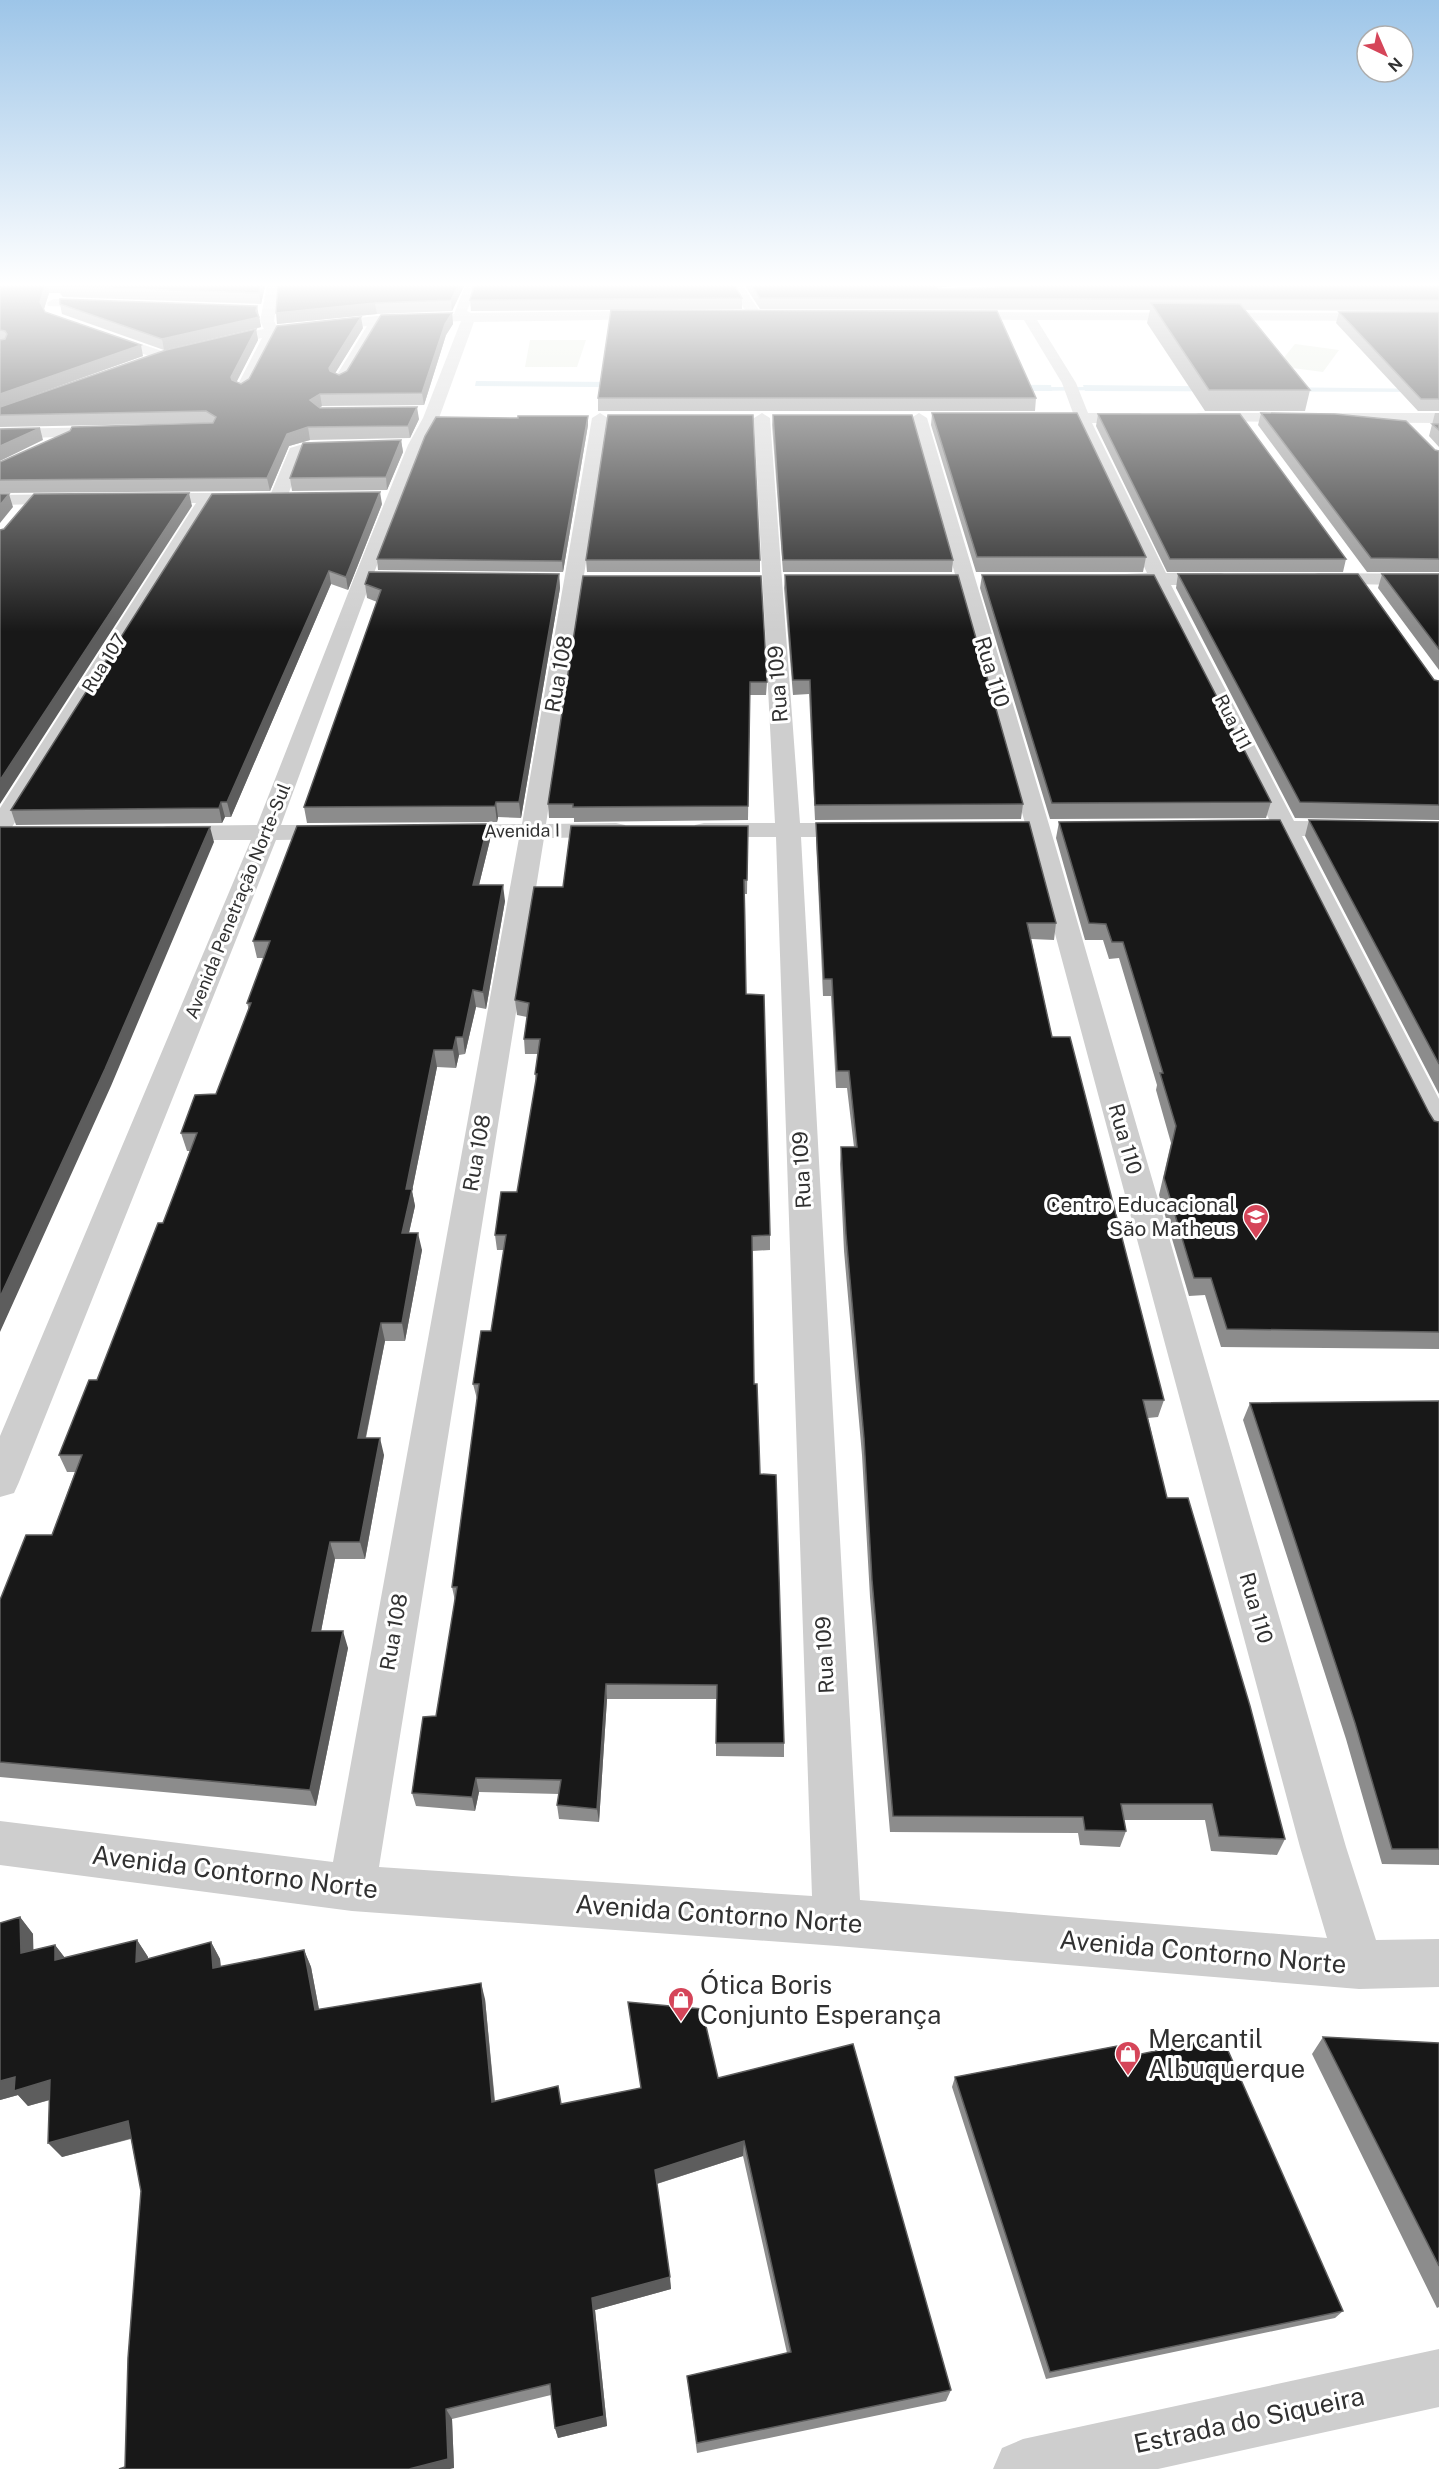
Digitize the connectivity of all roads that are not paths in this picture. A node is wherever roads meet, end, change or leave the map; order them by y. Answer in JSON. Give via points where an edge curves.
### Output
{"nodes":[{"id":1,"x":440,"y":401,"type":"edge"},
{"id":2,"x":1075,"y":401,"type":"edge"},
{"id":3,"x":600,"y":418,"type":"edge"},
{"id":4,"x":762,"y":418,"type":"edge"},
{"id":5,"x":920,"y":418,"type":"edge"},
{"id":6,"x":1024,"y":418,"type":"edge"},
{"id":7,"x":1082,"y":418,"type":"junction"},
{"id":8,"x":1151,"y":418,"type":"edge"},
{"id":9,"x":1185,"y":418,"type":"edge"},
{"id":10,"x":1243,"y":418,"type":"junction"},
{"id":11,"x":1401,"y":418,"type":"junction"},
{"id":12,"x":1439,"y":418,"type":"edge"},
{"id":13,"x":125,"y":432,"type":"edge"},
{"id":14,"x":77,"y":433,"type":"junction"},
{"id":15,"x":1415,"y":433,"type":"edge"},
{"id":16,"x":0,"y":434,"type":"edge"},
{"id":17,"x":1256,"y":435,"type":"edge"},
{"id":18,"x":357,"y":446,"type":"edge"},
{"id":19,"x":39,"y":451,"type":"edge"},
{"id":20,"x":207,"y":498,"type":"junction"},
{"id":21,"x":278,"y":498,"type":"junction"},
{"id":22,"x":301,"y":498,"type":"edge"},
{"id":23,"x":33,"y":499,"type":"junction"},
{"id":24,"x":91,"y":499,"type":"edge"},
{"id":25,"x":126,"y":499,"type":"edge"},
{"id":26,"x":0,"y":500,"type":"edge"},
{"id":27,"x":18,"y":516,"type":"edge"},
{"id":28,"x":1347,"y":561,"type":"edge"},
{"id":29,"x":1092,"y":579,"type":"edge"},
{"id":30,"x":1159,"y":579,"type":"junction"},
{"id":31,"x":1237,"y":579,"type":"edge"},
{"id":32,"x":1305,"y":579,"type":"edge"},
{"id":33,"x":1360,"y":579,"type":"junction"},
{"id":34,"x":1439,"y":580,"type":"edge"},
{"id":35,"x":1375,"y":599,"type":"edge"},
{"id":36,"x":0,"y":827,"type":"edge"},
{"id":37,"x":1287,"y":827,"type":"junction"},
{"id":38,"x":1219,"y":828,"type":"edge"},
{"id":39,"x":1439,"y":829,"type":"edge"},
{"id":40,"x":635,"y":830,"type":"edge"},
{"id":41,"x":683,"y":830,"type":"edge"},
{"id":42,"x":788,"y":830,"type":"junction"},
{"id":43,"x":880,"y":830,"type":"edge"},
{"id":44,"x":532,"y":831,"type":"junction"},
{"id":45,"x":357,"y":832,"type":"edge"},
{"id":46,"x":429,"y":832,"type":"edge"},
{"id":47,"x":140,"y":833,"type":"edge"},
{"id":48,"x":266,"y":833,"type":"junction"},
{"id":49,"x":0,"y":834,"type":"edge"},
{"id":50,"x":24,"y":834,"type":"edge"},
{"id":51,"x":1439,"y":1128,"type":"edge"},
{"id":52,"x":0,"y":1482,"type":"edge"},
{"id":53,"x":0,"y":1843,"type":"edge"},
{"id":54,"x":352,"y":1888,"type":"junction"},
{"id":55,"x":837,"y":1922,"type":"junction"},
{"id":56,"x":1439,"y":1963,"type":"edge"},
{"id":57,"x":1359,"y":1965,"type":"junction"},
{"id":58,"x":1439,"y":2378,"type":"edge"},
{"id":59,"x":1048,"y":2466,"type":"edge"}],
"edges":[{"from":1,"to":48,"type":"street","name":"Avenida Penetração Norte-Sul","via":[[435,415],[404,446],[383,497],[374,578]]},
{"from":2,"to":7,"type":"street","name":"Rua 111"},
{"from":3,"to":44,"type":"street","name":"Rua 108"},
{"from":4,"to":42,"type":"street","name":"Rua 109"},
{"from":5,"to":57,"type":"street","name":"Rua 110","via":[[1041,830]]},
{"from":6,"to":7,"type":"street"},
{"from":7,"to":8,"type":"street"},
{"from":7,"to":30,"type":"street","name":"Rua 111"},
{"from":9,"to":10,"type":"street"},
{"from":10,"to":11,"type":"street"},
{"from":10,"to":17,"type":"street"},
{"from":11,"to":12,"type":"street"},
{"from":11,"to":15,"type":"street"},
{"from":13,"to":14,"type":"street"},
{"from":14,"to":16,"type":"street"},
{"from":14,"to":19,"type":"street"},
{"from":18,"to":21,"type":"street","via":[[298,449]]},
{"from":20,"to":21,"type":"street"},
{"from":20,"to":25,"type":"street"},
{"from":20,"to":36,"type":"street","name":"Rua 107"},
{"from":21,"to":22,"type":"street"},
{"from":23,"to":24,"type":"street"},
{"from":23,"to":26,"type":"street"},
{"from":23,"to":27,"type":"street"},
{"from":28,"to":33,"type":"street"},
{"from":29,"to":30,"type":"street"},
{"from":30,"to":31,"type":"street"},
{"from":30,"to":37,"type":"street","name":"Rua 111"},
{"from":32,"to":33,"type":"street"},
{"from":33,"to":34,"type":"street"},
{"from":33,"to":35,"type":"street"},
{"from":37,"to":38,"type":"street"},
{"from":37,"to":39,"type":"street"},
{"from":37,"to":51,"type":"street","name":"Rua 111"},
{"from":40,"to":44,"type":"street","name":"Avenida I"},
{"from":41,"to":42,"type":"street"},
{"from":42,"to":43,"type":"street"},
{"from":42,"to":55,"type":"street","name":"Rua 109"},
{"from":44,"to":46,"type":"street","name":"Avenida I"},
{"from":44,"to":54,"type":"street","name":"Rua 108"},
{"from":45,"to":48,"type":"street"},
{"from":47,"to":48,"type":"street"},
{"from":48,"to":52,"type":"street","name":"Avenida Penetração Norte-Sul"},
{"from":49,"to":50,"type":"street"},
{"from":53,"to":54,"type":"street","name":"Avenida Contorno Norte"},
{"from":54,"to":55,"type":"street","name":"Avenida Contorno Norte"},
{"from":55,"to":57,"type":"street","name":"Avenida Contorno Norte"},
{"from":56,"to":57,"type":"street","name":"Avenida Contorno Norte"},
{"from":58,"to":59,"type":"street","name":"Estrada do Siqueira"}]}
